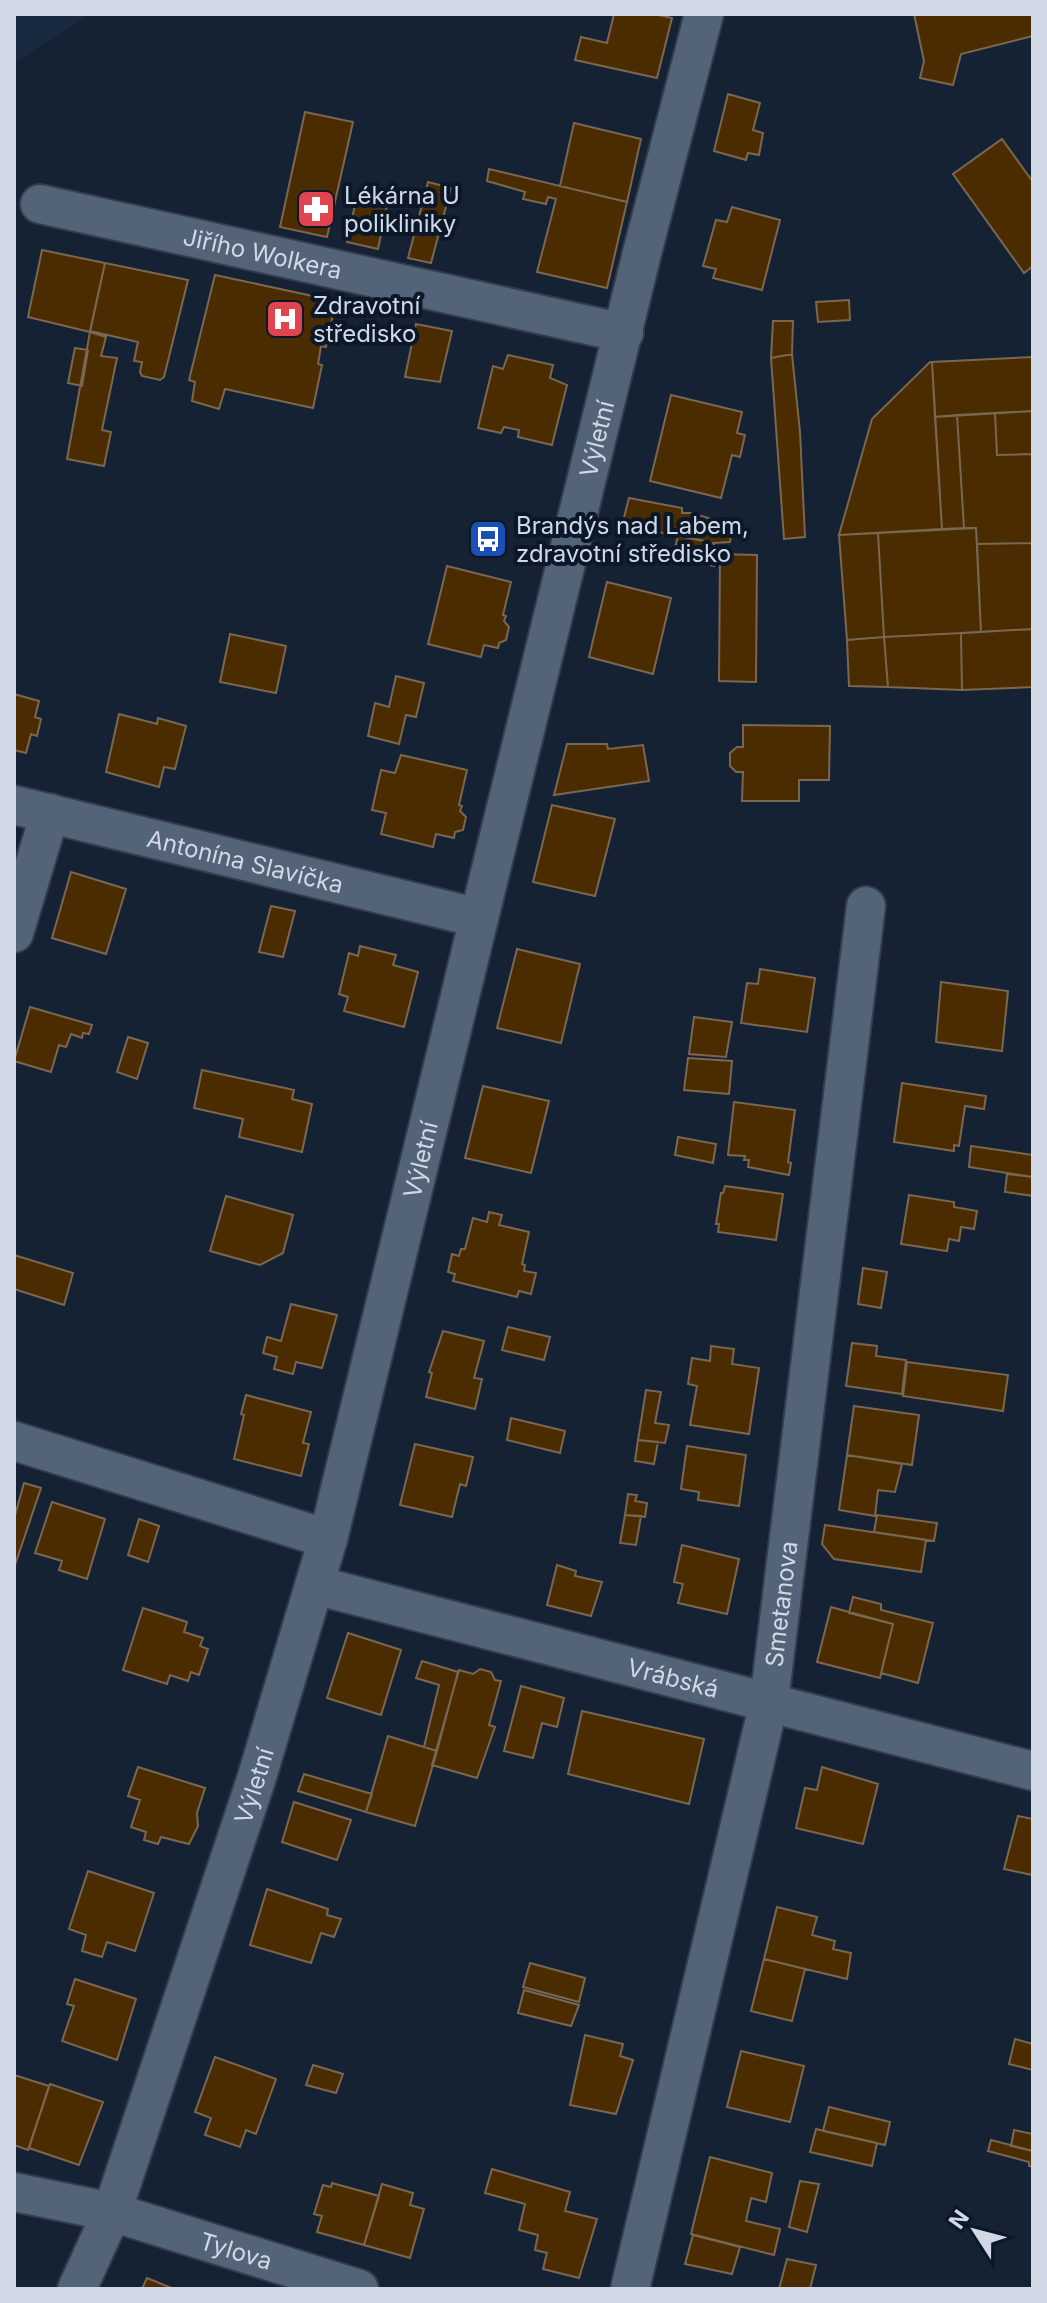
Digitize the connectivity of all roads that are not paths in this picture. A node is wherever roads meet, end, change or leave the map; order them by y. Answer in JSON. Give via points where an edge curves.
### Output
{"nodes":[{"id":1,"x":704,"y":14,"type":"edge"},
{"id":2,"x":40,"y":204,"type":"dead end"},
{"id":3,"x":624,"y":333,"type":"junction"},
{"id":4,"x":14,"y":805,"type":"edge"},
{"id":5,"x":50,"y":813,"type":"junction"},
{"id":6,"x":866,"y":906,"type":"dead end"},
{"id":7,"x":479,"y":918,"type":"junction"},
{"id":8,"x":14,"y":933,"type":"edge"},
{"id":9,"x":14,"y":1441,"type":"edge"},
{"id":10,"x":328,"y":1539,"type":"junction"},
{"id":11,"x":315,"y":1585,"type":"junction"},
{"id":12,"x":769,"y":1702,"type":"junction"},
{"id":13,"x":1033,"y":1771,"type":"edge"},
{"id":14,"x":14,"y":2192,"type":"edge"},
{"id":15,"x":112,"y":2212,"type":"junction"},
{"id":16,"x":77,"y":2289,"type":"edge"},
{"id":17,"x":359,"y":2289,"type":"edge"},
{"id":18,"x":630,"y":2289,"type":"edge"}],
"edges":[{"from":1,"to":3,"type":"street","name":"Výletní"},
{"from":2,"to":3,"type":"street","name":"Jiřího Wolkera"},
{"from":3,"to":7,"type":"street","name":"Výletní"},
{"from":4,"to":5,"type":"street","name":"Antonína Slavíčka"},
{"from":5,"to":7,"type":"street","name":"Antonína Slavíčka"},
{"from":5,"to":8,"type":"street"},
{"from":6,"to":12,"type":"street","name":"Smetanova"},
{"from":7,"to":10,"type":"street","name":"Výletní"},
{"from":9,"to":10,"type":"street"},
{"from":10,"to":11,"type":"street","name":"Výletní"},
{"from":11,"to":12,"type":"street","name":"Vrábská"},
{"from":11,"to":15,"type":"street","name":"Výletní"},
{"from":12,"to":13,"type":"street","name":"Vrábská"},
{"from":12,"to":18,"type":"street","name":"Smetanova"},
{"from":14,"to":15,"type":"street","name":"Tylova"},
{"from":15,"to":16,"type":"street","name":"Výletní"},
{"from":15,"to":17,"type":"street","name":"Tylova"}]}
